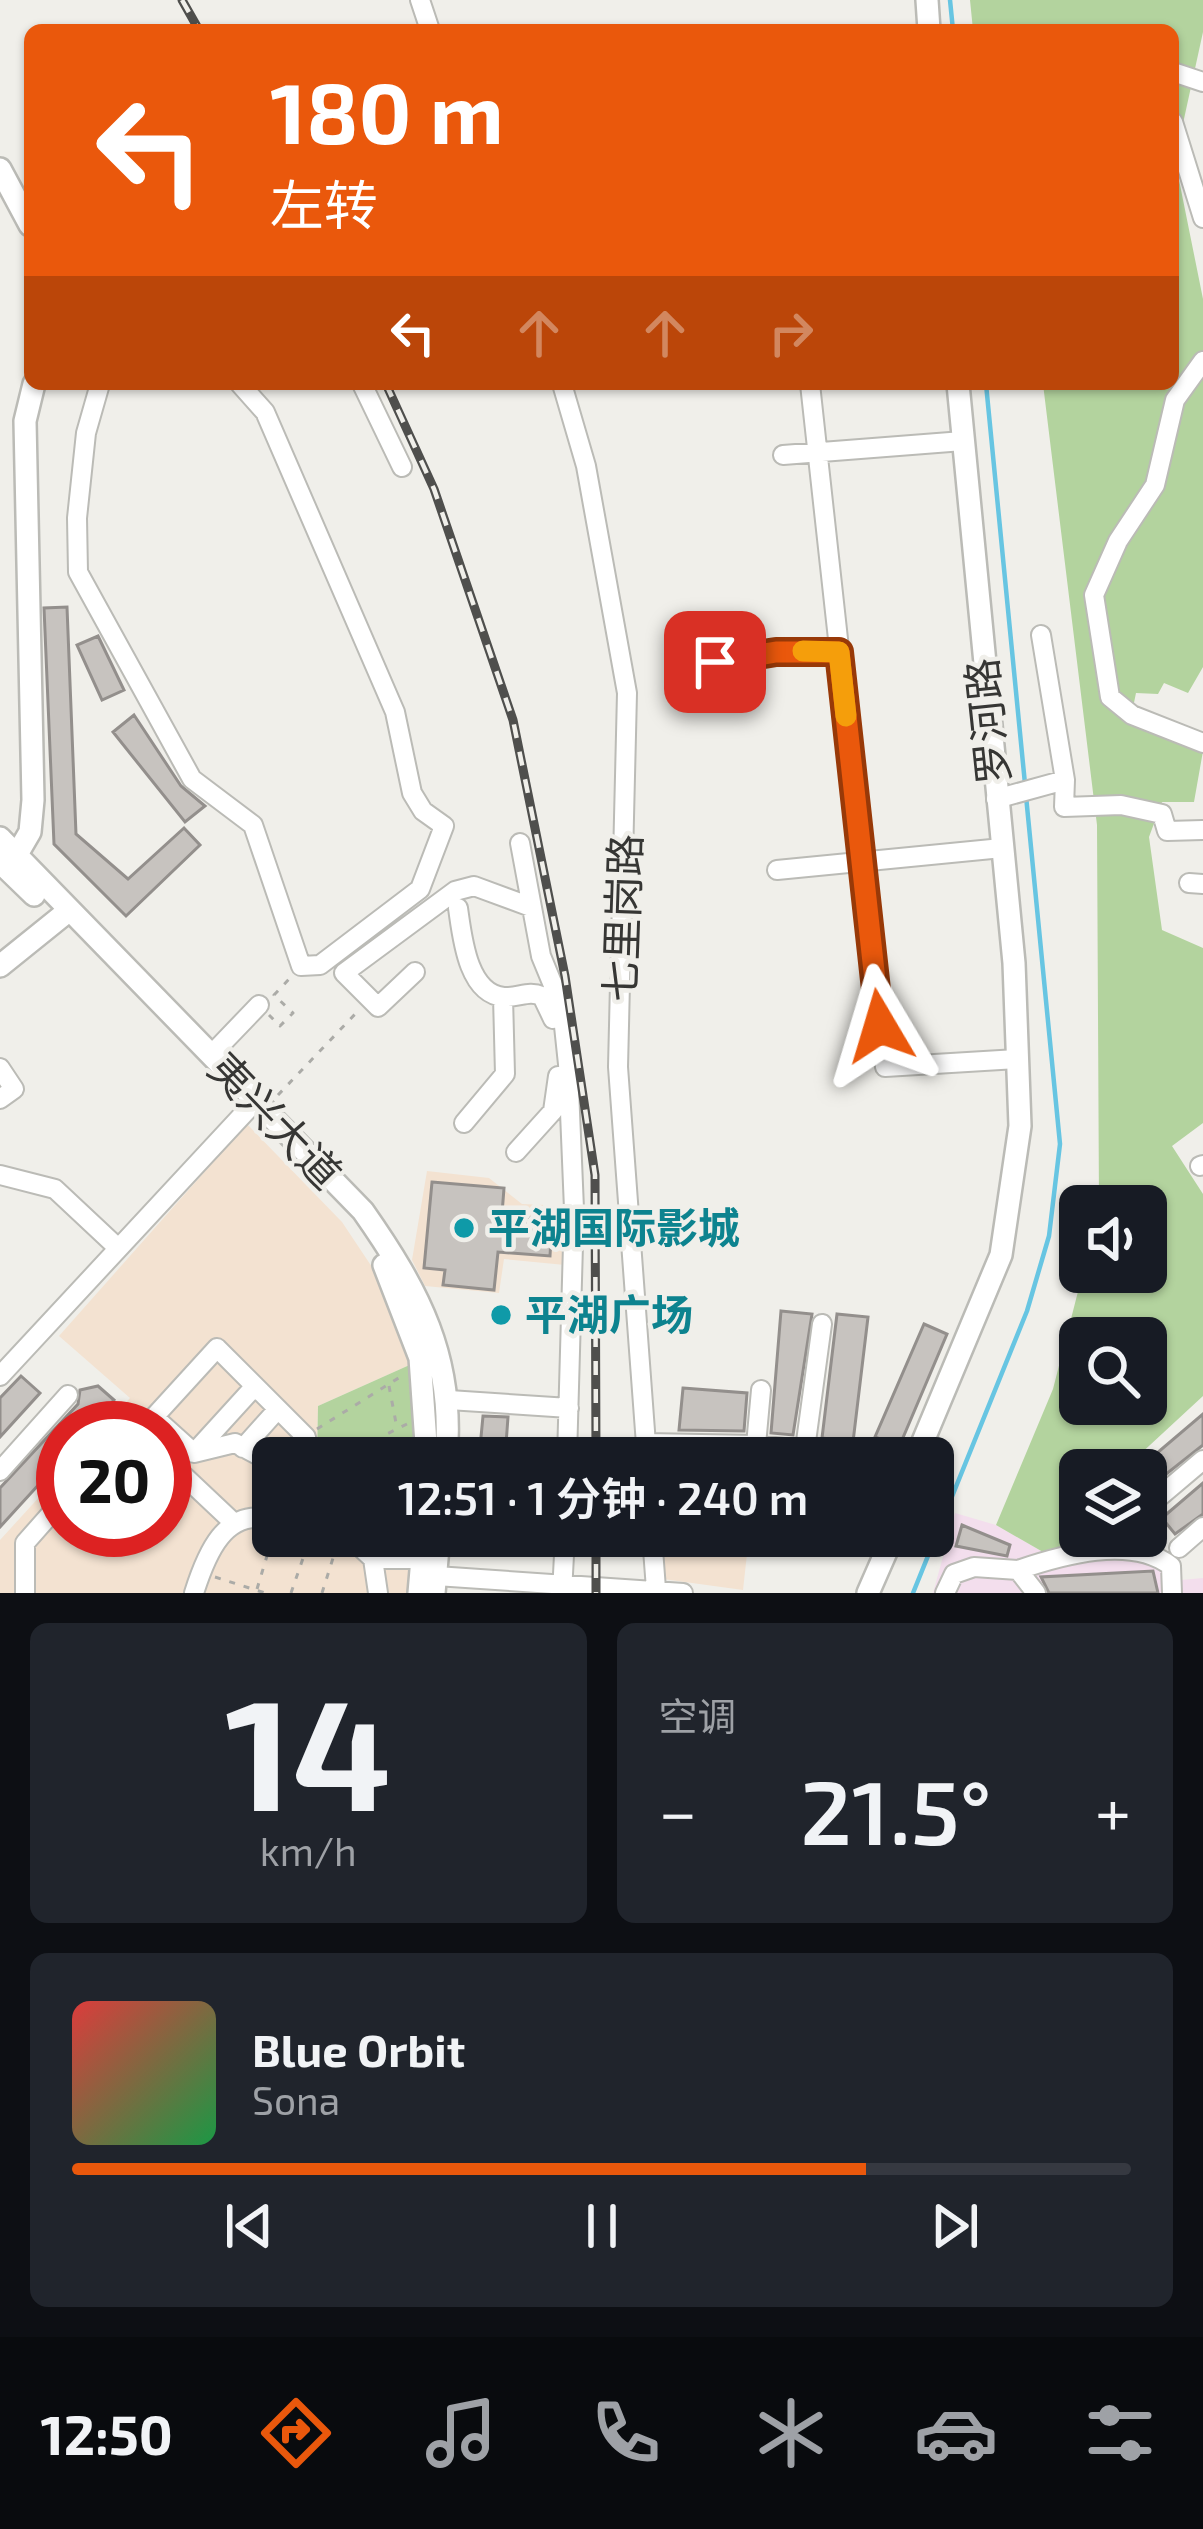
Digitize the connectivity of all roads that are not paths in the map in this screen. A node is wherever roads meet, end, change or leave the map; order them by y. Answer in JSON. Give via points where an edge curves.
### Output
{"nodes":[{"id":1,"x":1179,"y":141,"type":"edge"},
{"id":2,"x":0,"y":170,"type":"edge"},
{"id":3,"x":24,"y":207,"type":"edge"},
{"id":4,"x":1203,"y":218,"type":"edge"},
{"id":5,"x":1203,"y":362,"type":"edge"},
{"id":6,"x":33,"y":390,"type":"edge"},
{"id":7,"x":98,"y":390,"type":"edge"},
{"id":8,"x":245,"y":390,"type":"edge"},
{"id":9,"x":365,"y":390,"type":"edge"},
{"id":10,"x":564,"y":390,"type":"edge"},
{"id":11,"x":811,"y":390,"type":"edge"},
{"id":12,"x":959,"y":390,"type":"edge"},
{"id":13,"x":963,"y":441,"type":"junction"},
{"id":14,"x":816,"y":452,"type":"junction"},
{"id":15,"x":782,"y":455,"type":"dead end"},
{"id":16,"x":402,"y":467,"type":"dead end"},
{"id":17,"x":1041,"y":635,"type":"dead end"},
{"id":18,"x":839,"y":652,"type":"junction"},
{"id":19,"x":682,"y":680,"type":"dead end"},
{"id":20,"x":1203,"y":743,"type":"edge"},
{"id":21,"x":1065,"y":780,"type":"junction"},
{"id":22,"x":997,"y":799,"type":"junction"},
{"id":23,"x":1203,"y":830,"type":"edge"},
{"id":24,"x":0,"y":838,"type":"edge"},
{"id":25,"x":520,"y":843,"type":"dead end"},
{"id":26,"x":1001,"y":848,"type":"junction"},
{"id":27,"x":8,"y":859,"type":"edge"},
{"id":28,"x":861,"y":862,"type":"junction"},
{"id":29,"x":777,"y":870,"type":"dead end"},
{"id":30,"x":458,"y":908,"type":"dead end"},
{"id":31,"x":531,"y":908,"type":"junction"},
{"id":32,"x":63,"y":916,"type":"junction"},
{"id":33,"x":0,"y":966,"type":"edge"},
{"id":34,"x":415,"y":972,"type":"dead end"},
{"id":35,"x":503,"y":997,"type":"junction"},
{"id":36,"x":259,"y":1005,"type":"road end"},
{"id":37,"x":212,"y":1054,"type":"junction"},
{"id":38,"x":1017,"y":1059,"type":"junction"},
{"id":39,"x":0,"y":1068,"type":"edge"},
{"id":40,"x":0,"y":1100,"type":"edge"},
{"id":41,"x":257,"y":1109,"type":"junction"},
{"id":42,"x":553,"y":1112,"type":"junction"},
{"id":43,"x":572,"y":1121,"type":"junction"},
{"id":44,"x":464,"y":1123,"type":"dead end"},
{"id":45,"x":516,"y":1152,"type":"dead end"},
{"id":46,"x":0,"y":1174,"type":"edge"},
{"id":47,"x":118,"y":1248,"type":"junction"},
{"id":48,"x":822,"y":1324,"type":"dead end"},
{"id":49,"x":0,"y":1376,"type":"edge"},
{"id":50,"x":255,"y":1386,"type":"junction"},
{"id":51,"x":761,"y":1390,"type":"dead end"},
{"id":52,"x":68,"y":1395,"type":"dead end"},
{"id":53,"x":449,"y":1400,"type":"junction"},
{"id":54,"x":569,"y":1408,"type":"junction"},
{"id":55,"x":278,"y":1409,"type":"junction"},
{"id":56,"x":297,"y":1437,"type":"edge"},
{"id":57,"x":428,"y":1437,"type":"edge"},
{"id":58,"x":447,"y":1437,"type":"edge"},
{"id":59,"x":568,"y":1437,"type":"edge"},
{"id":60,"x":645,"y":1437,"type":"edge"},
{"id":61,"x":757,"y":1437,"type":"edge"},
{"id":62,"x":807,"y":1437,"type":"edge"},
{"id":63,"x":925,"y":1437,"type":"edge"},
{"id":64,"x":936,"y":1437,"type":"edge"},
{"id":65,"x":243,"y":1448,"type":"junction"},
{"id":66,"x":252,"y":1452,"type":"edge"},
{"id":67,"x":194,"y":1453,"type":"junction"},
{"id":68,"x":1203,"y":1460,"type":"edge"},
{"id":69,"x":0,"y":1471,"type":"edge"},
{"id":70,"x":192,"y":1484,"type":"edge"},
{"id":71,"x":1167,"y":1490,"type":"edge"},
{"id":72,"x":252,"y":1516,"type":"edge"},
{"id":73,"x":233,"y":1523,"type":"junction"},
{"id":74,"x":1203,"y":1527,"type":"edge"},
{"id":75,"x":36,"y":1531,"type":"edge"},
{"id":76,"x":1179,"y":1548,"type":"dead end"},
{"id":77,"x":564,"y":1557,"type":"edge"},
{"id":78,"x":654,"y":1557,"type":"edge"},
{"id":79,"x":873,"y":1557,"type":"edge"},
{"id":80,"x":884,"y":1557,"type":"edge"},
{"id":81,"x":373,"y":1558,"type":"joint"},
{"id":82,"x":1018,"y":1570,"type":"junction"},
{"id":83,"x":431,"y":1576,"type":"edge"},
{"id":84,"x":656,"y":1589,"type":"junction"},
{"id":85,"x":563,"y":1590,"type":"edge"},
{"id":86,"x":1177,"y":1592,"type":"edge"},
{"id":87,"x":25,"y":1593,"type":"edge"},
{"id":88,"x":194,"y":1593,"type":"edge"},
{"id":89,"x":378,"y":1593,"type":"edge"},
{"id":90,"x":419,"y":1593,"type":"edge"},
{"id":91,"x":683,"y":1593,"type":"edge"},
{"id":92,"x":857,"y":1593,"type":"edge"},
{"id":93,"x":868,"y":1593,"type":"edge"},
{"id":94,"x":945,"y":1593,"type":"edge"},
{"id":95,"x":1036,"y":1593,"type":"edge"}],
"edges":[{"from":1,"to":4,"type":"street"},
{"from":2,"to":3,"type":"main road"},
{"from":5,"to":20,"type":"street","via":[[1175,400],[1155,485],[1094,595],[1110,697],[1132,716]]},
{"from":6,"to":27,"type":"main road","via":[[26,421],[33,800],[30,832]]},
{"from":7,"to":8,"type":"street","via":[[76,518],[78,572],[192,779],[253,825],[301,966],[336,957],[420,889],[444,826],[412,793],[395,712],[265,412]]},
{"from":9,"to":16,"type":"street"},
{"from":10,"to":60,"type":"street","name":"七里岗路","via":[[586,466],[627,693],[618,1067]]},
{"from":11,"to":14,"type":"street"},
{"from":12,"to":13,"type":"main road","name":"罗河路"},
{"from":13,"to":14,"type":"street"},
{"from":13,"to":22,"type":"main road","name":"罗河路"},
{"from":14,"to":15,"type":"street"},
{"from":14,"to":18,"type":"street"},
{"from":17,"to":21,"type":"street"},
{"from":18,"to":19,"type":"street","via":[[715,662]]},
{"from":18,"to":28,"type":"street"},
{"from":21,"to":22,"type":"street"},
{"from":21,"to":23,"type":"street","via":[[1064,807],[1121,805],[1162,814],[1166,831]]},
{"from":22,"to":26,"type":"main road","name":"罗河路"},
{"from":24,"to":27,"type":"main road","name":"夷兴大道"},
{"from":25,"to":31,"type":"street"},
{"from":26,"to":28,"type":"street"},
{"from":26,"to":38,"type":"main road","name":"罗河路"},
{"from":27,"to":32,"type":"main road","name":"夷兴大道"},
{"from":28,"to":29,"type":"street"},
{"from":28,"to":38,"type":"street","via":[[885,1067]]},
{"from":30,"to":35,"type":"street","via":[[474,971]]},
{"from":31,"to":34,"type":"street","via":[[475,886],[455,891],[344,974],[378,1007]]},
{"from":31,"to":43,"type":"street","via":[[562,1007]]},
{"from":32,"to":33,"type":"main road"},
{"from":32,"to":37,"type":"main road","name":"夷兴大道"},
{"from":32,"to":41,"type":"main road","name":"夷兴大道"},
{"from":35,"to":42,"type":"street","via":[[535,992],[552,1009],[559,1081]]},
{"from":35,"to":44,"type":"street","via":[[505,1073]]},
{"from":36,"to":37,"type":"street"},
{"from":37,"to":41,"type":"main road","name":"夷兴大道"},
{"from":38,"to":63,"type":"main road","name":"罗河路","via":[[1020,1126],[1001,1255]]},
{"from":38,"to":64,"type":"main road","name":"罗河路","via":[[1030,1124],[1019,1223]]},
{"from":39,"to":40,"type":"street","via":[[14,1089]]},
{"from":41,"to":47,"type":"street"},
{"from":41,"to":53,"type":"main road","name":"夷兴大道","via":[[363,1211],[386,1245],[426,1320]]},
{"from":41,"to":57,"type":"main road","name":"夷兴大道","via":[[355,1218],[394,1283],[420,1358]]},
{"from":42,"to":43,"type":"street"},
{"from":42,"to":45,"type":"street"},
{"from":43,"to":54,"type":"street"},
{"from":46,"to":47,"type":"street","via":[[55,1189]]},
{"from":47,"to":49,"type":"street"},
{"from":48,"to":62,"type":"street"},
{"from":50,"to":55,"type":"street"},
{"from":50,"to":67,"type":"street"},
{"from":50,"to":67,"type":"street","via":[[217,1348],[154,1417]]},
{"from":51,"to":61,"type":"street"},
{"from":52,"to":69,"type":"street"},
{"from":53,"to":54,"type":"street"},
{"from":53,"to":58,"type":"main road","name":"夷兴大道"},
{"from":54,"to":59,"type":"street"},
{"from":55,"to":56,"type":"street"},
{"from":55,"to":65,"type":"street"},
{"from":65,"to":66,"type":"street"},
{"from":65,"to":67,"type":"street"},
{"from":68,"to":71,"type":"street"},
{"from":70,"to":73,"type":"street"},
{"from":72,"to":73,"type":"street"},
{"from":73,"to":88,"type":"street","via":[[214,1543]]},
{"from":74,"to":76,"type":"street"},
{"from":75,"to":87,"type":"street","via":[[25,1543]]},
{"from":77,"to":85,"type":"street"},
{"from":78,"to":84,"type":"street"},
{"from":79,"to":92,"type":"main road"},
{"from":80,"to":93,"type":"main road"},
{"from":81,"to":83,"type":"street"},
{"from":81,"to":89,"type":"street"},
{"from":82,"to":86,"type":"street","via":[[1114,1550],[1148,1552],[1171,1566]]},
{"from":82,"to":94,"type":"street","via":[[967,1568]]},
{"from":82,"to":95,"type":"street"},
{"from":83,"to":85,"type":"street"},
{"from":83,"to":90,"type":"main road"},
{"from":84,"to":85,"type":"street"},
{"from":84,"to":91,"type":"street"}]}
